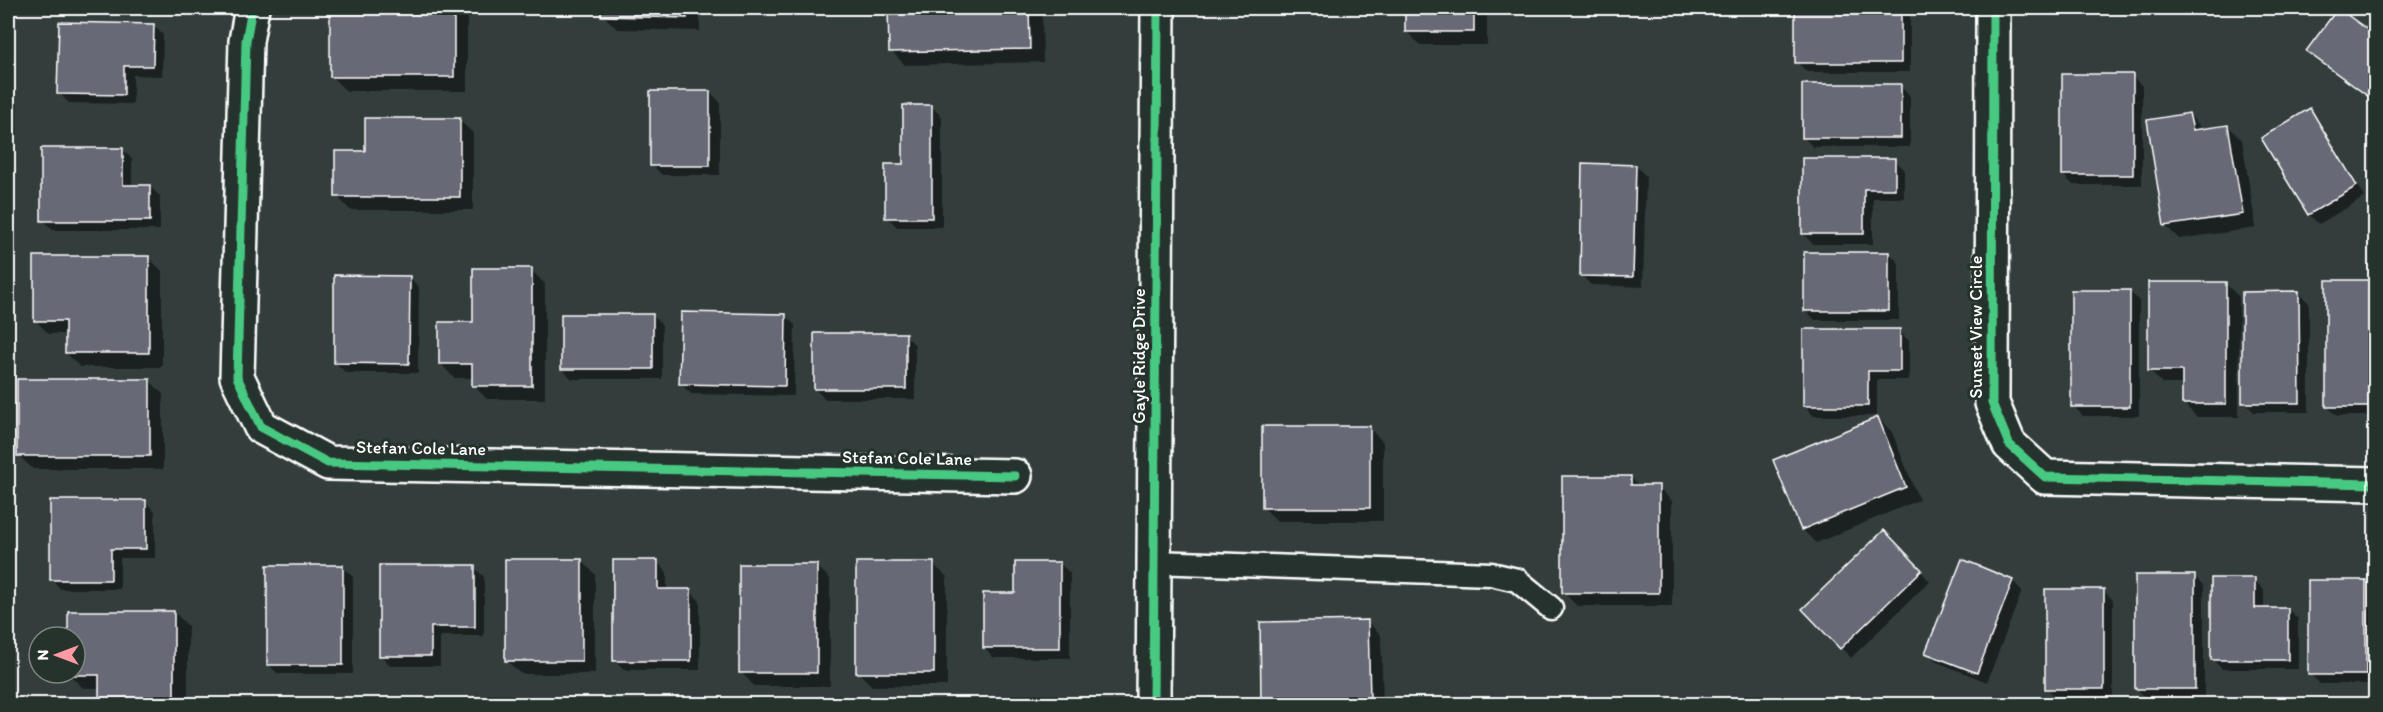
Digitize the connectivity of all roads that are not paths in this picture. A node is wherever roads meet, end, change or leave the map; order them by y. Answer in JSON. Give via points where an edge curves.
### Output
{"nodes":[{"id":1,"x":252,"y":8,"type":"edge"},
{"id":2,"x":1158,"y":8,"type":"edge"},
{"id":3,"x":1993,"y":8,"type":"edge"},
{"id":4,"x":1015,"y":476,"type":"dead end"},
{"id":5,"x":2376,"y":484,"type":"edge"},
{"id":6,"x":1154,"y":562,"type":"junction"},
{"id":7,"x":1551,"y":608,"type":"dead end"},
{"id":8,"x":1153,"y":705,"type":"edge"}],
"edges":[{"from":1,"to":4,"type":"street","name":"Stefan Cole Lane","via":[[246,41],[237,377],[261,427],[328,463]]},
{"from":2,"to":6,"type":"street","name":"Gayle Ridge Drive"},
{"from":3,"to":5,"type":"street","name":"Sunset View Circle","via":[[1992,403],[2009,444],[2045,477]]},
{"from":6,"to":7,"type":"lane","via":[[1491,574],[1517,580]]},
{"from":6,"to":8,"type":"street","name":"Gayle Ridge Drive"}]}
